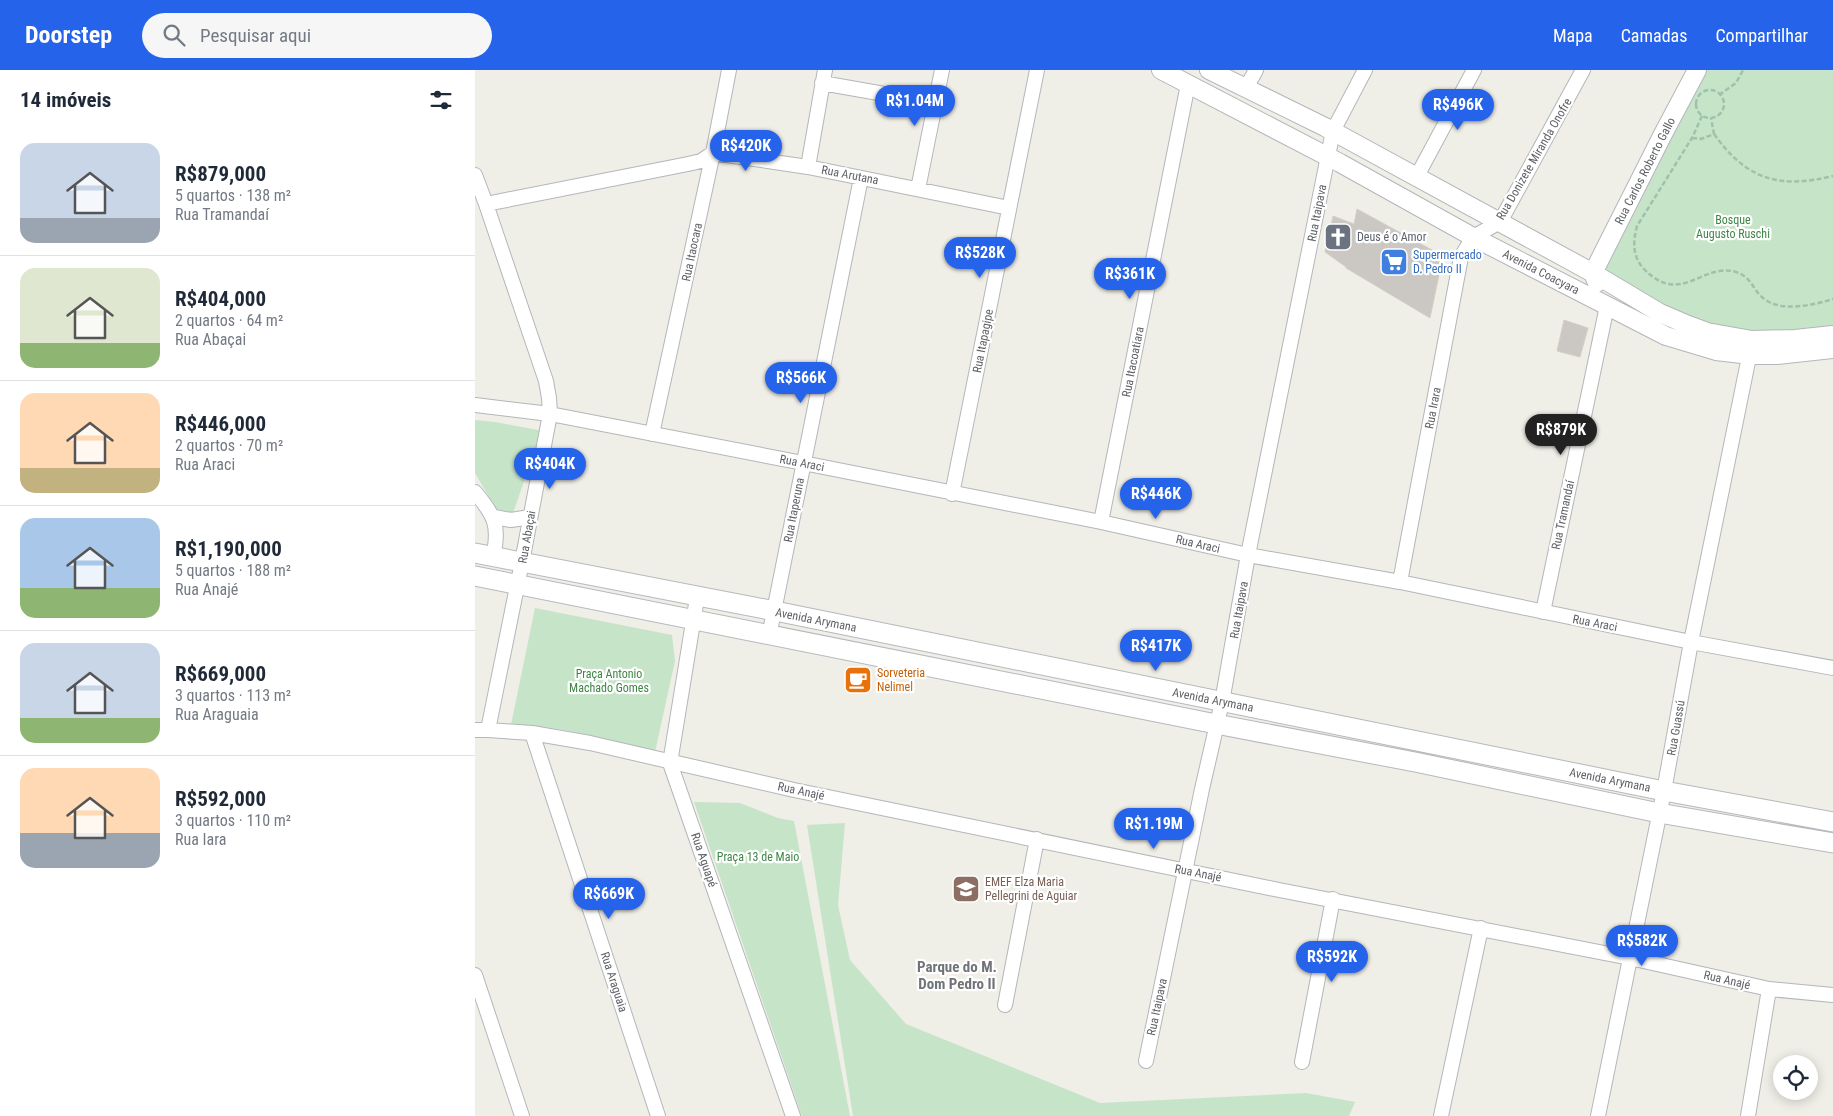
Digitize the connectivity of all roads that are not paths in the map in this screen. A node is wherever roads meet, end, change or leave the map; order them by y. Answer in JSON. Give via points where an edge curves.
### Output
{"nodes":[{"id":1,"x":729,"y":70,"type":"edge"},
{"id":2,"x":942,"y":70,"type":"edge"},
{"id":3,"x":1037,"y":70,"type":"edge"},
{"id":4,"x":1161,"y":70,"type":"edge"},
{"id":5,"x":1209,"y":70,"type":"edge"},
{"id":6,"x":1256,"y":70,"type":"edge"},
{"id":7,"x":1365,"y":70,"type":"edge"},
{"id":8,"x":1474,"y":70,"type":"edge"},
{"id":9,"x":1583,"y":70,"type":"edge"},
{"id":10,"x":1697,"y":70,"type":"edge"},
{"id":11,"x":824,"y":76,"type":"edge"},
{"id":12,"x":1188,"y":84,"type":"junction"},
{"id":13,"x":1246,"y":88,"type":"junction"},
{"id":14,"x":935,"y":103,"type":"junction"},
{"id":15,"x":1333,"y":131,"type":"junction"},
{"id":16,"x":713,"y":153,"type":"junction"},
{"id":17,"x":1328,"y":158,"type":"junction"},
{"id":18,"x":808,"y":167,"type":"junction"},
{"id":19,"x":475,"y":175,"type":"edge"},
{"id":20,"x":861,"y":178,"type":"junction"},
{"id":21,"x":1416,"y":178,"type":"junction"},
{"id":22,"x":918,"y":189,"type":"junction"},
{"id":23,"x":486,"y":204,"type":"junction"},
{"id":24,"x":1009,"y":208,"type":"junction"},
{"id":25,"x":1500,"y":222,"type":"junction"},
{"id":26,"x":1473,"y":237,"type":"junction"},
{"id":27,"x":1593,"y":273,"type":"junction"},
{"id":28,"x":1607,"y":306,"type":"junction"},
{"id":29,"x":1833,"y":335,"type":"edge"},
{"id":30,"x":1751,"y":348,"type":"junction"},
{"id":31,"x":1833,"y":349,"type":"edge"},
{"id":32,"x":475,"y":405,"type":"edge"},
{"id":33,"x":550,"y":414,"type":"junction"},
{"id":34,"x":653,"y":434,"type":"junction"},
{"id":35,"x":803,"y":463,"type":"junction"},
{"id":36,"x":475,"y":492,"type":"edge"},
{"id":37,"x":952,"y":494,"type":"junction"},
{"id":38,"x":494,"y":517,"type":"junction"},
{"id":39,"x":530,"y":517,"type":"junction"},
{"id":40,"x":1101,"y":522,"type":"junction"},
{"id":41,"x":484,"y":555,"type":"edge"},
{"id":42,"x":1248,"y":555,"type":"junction"},
{"id":43,"x":523,"y":562,"type":"junction"},
{"id":44,"x":475,"y":576,"type":"edge"},
{"id":45,"x":1400,"y":582,"type":"junction"},
{"id":46,"x":517,"y":584,"type":"junction"},
{"id":47,"x":697,"y":598,"type":"junction"},
{"id":48,"x":775,"y":611,"type":"junction"},
{"id":49,"x":1543,"y":612,"type":"junction"},
{"id":50,"x":694,"y":620,"type":"junction"},
{"id":51,"x":769,"y":636,"type":"junction"},
{"id":52,"x":1691,"y":642,"type":"junction"},
{"id":53,"x":1833,"y":668,"type":"edge"},
{"id":54,"x":1222,"y":702,"type":"junction"},
{"id":55,"x":1216,"y":724,"type":"junction"},
{"id":56,"x":481,"y":730,"type":"edge"},
{"id":57,"x":532,"y":733,"type":"junction"},
{"id":58,"x":669,"y":762,"type":"junction"},
{"id":59,"x":1664,"y":791,"type":"junction"},
{"id":60,"x":1659,"y":813,"type":"junction"},
{"id":61,"x":1833,"y":822,"type":"edge"},
{"id":62,"x":1037,"y":839,"type":"junction"},
{"id":63,"x":1833,"y":843,"type":"edge"},
{"id":64,"x":1185,"y":871,"type":"junction"},
{"id":65,"x":1333,"y":899,"type":"junction"},
{"id":66,"x":1481,"y":928,"type":"junction"},
{"id":67,"x":1629,"y":958,"type":"junction"},
{"id":68,"x":475,"y":975,"type":"edge"},
{"id":69,"x":1769,"y":989,"type":"junction"},
{"id":70,"x":1833,"y":995,"type":"edge"},
{"id":71,"x":1005,"y":1005,"type":"dead end"},
{"id":72,"x":1146,"y":1061,"type":"dead end"},
{"id":73,"x":1302,"y":1062,"type":"dead end"},
{"id":74,"x":522,"y":1116,"type":"edge"},
{"id":75,"x":658,"y":1116,"type":"edge"},
{"id":76,"x":793,"y":1116,"type":"edge"},
{"id":77,"x":1441,"y":1116,"type":"edge"},
{"id":78,"x":1598,"y":1116,"type":"edge"},
{"id":79,"x":1748,"y":1116,"type":"edge"}],
"edges":[{"from":1,"to":16,"type":"street","name":"Rua Itaocara"},
{"from":2,"to":14,"type":"street"},
{"from":3,"to":24,"type":"street","name":"Rua Itapagipe"},
{"from":4,"to":12,"type":"street","name":"Avenida Coacyara"},
{"from":5,"to":13,"type":"street","name":"Avenida Coacyara"},
{"from":6,"to":13,"type":"street"},
{"from":7,"to":15,"type":"street","name":"Rua Itaipava"},
{"from":8,"to":21,"type":"street"},
{"from":9,"to":25,"type":"street","name":"Rua Donizete Miranda Onofre"},
{"from":10,"to":27,"type":"street","name":"Rua Carlos Roberto Gallo"},
{"from":11,"to":14,"type":"street"},
{"from":11,"to":18,"type":"street"},
{"from":12,"to":17,"type":"street","name":"Avenida Coacyara"},
{"from":12,"to":40,"type":"street","name":"Rua Itacoatiara"},
{"from":13,"to":15,"type":"street","name":"Avenida Coacyara"},
{"from":14,"to":22,"type":"street"},
{"from":15,"to":17,"type":"street","name":"Rua Itaipava"},
{"from":15,"to":21,"type":"street","name":"Avenida Coacyara"},
{"from":16,"to":18,"type":"street","name":"Rua Arutana"},
{"from":16,"to":23,"type":"street","via":[[688,164]]},
{"from":16,"to":34,"type":"street","name":"Rua Itaocara"},
{"from":17,"to":26,"type":"street","name":"Avenida Coacyara"},
{"from":17,"to":42,"type":"street","name":"Rua Itaipava"},
{"from":18,"to":20,"type":"street","name":"Rua Arutana"},
{"from":19,"to":23,"type":"street","name":"Rua Abaçai"},
{"from":20,"to":22,"type":"street","name":"Rua Arutana"},
{"from":20,"to":35,"type":"street","name":"Rua Itaperuna"},
{"from":21,"to":25,"type":"street","name":"Avenida Coacyara"},
{"from":22,"to":24,"type":"street","name":"Rua Arutana"},
{"from":23,"to":33,"type":"street","name":"Rua Abaçai","via":[[546,381]]},
{"from":24,"to":37,"type":"street","name":"Rua Itapagipe"},
{"from":25,"to":26,"type":"street","name":"Rua Donizete Miranda Onofre"},
{"from":25,"to":27,"type":"street","name":"Avenida Coacyara"},
{"from":26,"to":28,"type":"street","name":"Avenida Coacyara"},
{"from":26,"to":45,"type":"street","name":"Rua Irara","via":[[1461,257]]},
{"from":27,"to":28,"type":"street"},
{"from":27,"to":30,"type":"street","name":"Avenida Coacyara","via":[[1660,313]]},
{"from":28,"to":30,"type":"street","name":"Avenida Coacyara","via":[[1665,336],[1690,344],[1716,351]]},
{"from":28,"to":49,"type":"street","name":"Rua Tramandaí"},
{"from":29,"to":30,"type":"street","name":"Avenida Coacyara"},
{"from":30,"to":31,"type":"street","name":"Avenida Coacyara","via":[[1777,355]]},
{"from":30,"to":52,"type":"street","name":"Rua Guassú"},
{"from":32,"to":33,"type":"street","name":"Rua Araci"},
{"from":33,"to":34,"type":"street","name":"Rua Araci"},
{"from":33,"to":39,"type":"street","name":"Rua Abaçai"},
{"from":34,"to":35,"type":"street","name":"Rua Araci"},
{"from":35,"to":37,"type":"street","name":"Rua Araci"},
{"from":35,"to":48,"type":"street","name":"Rua Itaperuna"},
{"from":36,"to":38,"type":"street"},
{"from":37,"to":40,"type":"street","name":"Rua Araci"},
{"from":38,"to":39,"type":"street","via":[[511,520]]},
{"from":38,"to":41,"type":"street","via":[[497,539]]},
{"from":39,"to":43,"type":"street","name":"Rua Abaçai"},
{"from":40,"to":42,"type":"street","name":"Rua Araci"},
{"from":41,"to":43,"type":"main road","name":"Avenida Arymana"},
{"from":42,"to":45,"type":"street","name":"Rua Araci"},
{"from":42,"to":54,"type":"street","name":"Rua Itaipava"},
{"from":43,"to":46,"type":"street","name":"Rua Abaçai"},
{"from":43,"to":47,"type":"main road","name":"Avenida Arymana"},
{"from":44,"to":46,"type":"main road","name":"Avenida Arymana"},
{"from":45,"to":49,"type":"street","name":"Rua Araci"},
{"from":46,"to":50,"type":"main road","name":"Avenida Arymana"},
{"from":46,"to":56,"type":"street","name":"Rua Abaçai"},
{"from":47,"to":48,"type":"main road","name":"Avenida Arymana"},
{"from":47,"to":50,"type":"street","name":"Rua Aguapé"},
{"from":48,"to":51,"type":"street","name":"Rua Itaperuna"},
{"from":48,"to":54,"type":"main road","name":"Avenida Arymana"},
{"from":49,"to":52,"type":"street","name":"Rua Araci"},
{"from":50,"to":51,"type":"main road","name":"Avenida Arymana"},
{"from":50,"to":58,"type":"street","name":"Rua Aguapé"},
{"from":51,"to":55,"type":"main road","name":"Avenida Arymana"},
{"from":52,"to":53,"type":"street","name":"Rua Araci"},
{"from":52,"to":59,"type":"street","name":"Rua Guassú"},
{"from":54,"to":55,"type":"street","name":"Rua Itaipava"},
{"from":54,"to":59,"type":"main road","name":"Avenida Arymana"},
{"from":55,"to":60,"type":"main road","name":"Avenida Arymana"},
{"from":55,"to":64,"type":"street","name":"Rua Itaipava"},
{"from":56,"to":57,"type":"street","name":"Rua Anajé"},
{"from":57,"to":58,"type":"street","name":"Rua Anajé"},
{"from":57,"to":75,"type":"street","name":"Rua Araguaia"},
{"from":58,"to":62,"type":"street","name":"Rua Anajé"},
{"from":58,"to":76,"type":"street","name":"Rua Aguapé"},
{"from":59,"to":60,"type":"street","name":"Rua Guassú"},
{"from":59,"to":61,"type":"main road","name":"Avenida Arymana"},
{"from":60,"to":63,"type":"main road","name":"Avenida Arymana"},
{"from":60,"to":67,"type":"street","name":"Rua Guassú"},
{"from":62,"to":64,"type":"street","name":"Rua Anajé"},
{"from":62,"to":71,"type":"street"},
{"from":64,"to":65,"type":"street","name":"Rua Anajé"},
{"from":64,"to":72,"type":"street","name":"Rua Itaipava"},
{"from":65,"to":66,"type":"street","name":"Rua Anajé"},
{"from":65,"to":73,"type":"street"},
{"from":66,"to":67,"type":"street","name":"Rua Anajé"},
{"from":66,"to":77,"type":"street"},
{"from":67,"to":69,"type":"street","name":"Rua Anajé"},
{"from":67,"to":78,"type":"street","name":"Rua Guassú"},
{"from":68,"to":74,"type":"street"},
{"from":69,"to":70,"type":"street","name":"Rua Anajé"},
{"from":69,"to":79,"type":"street"}]}
